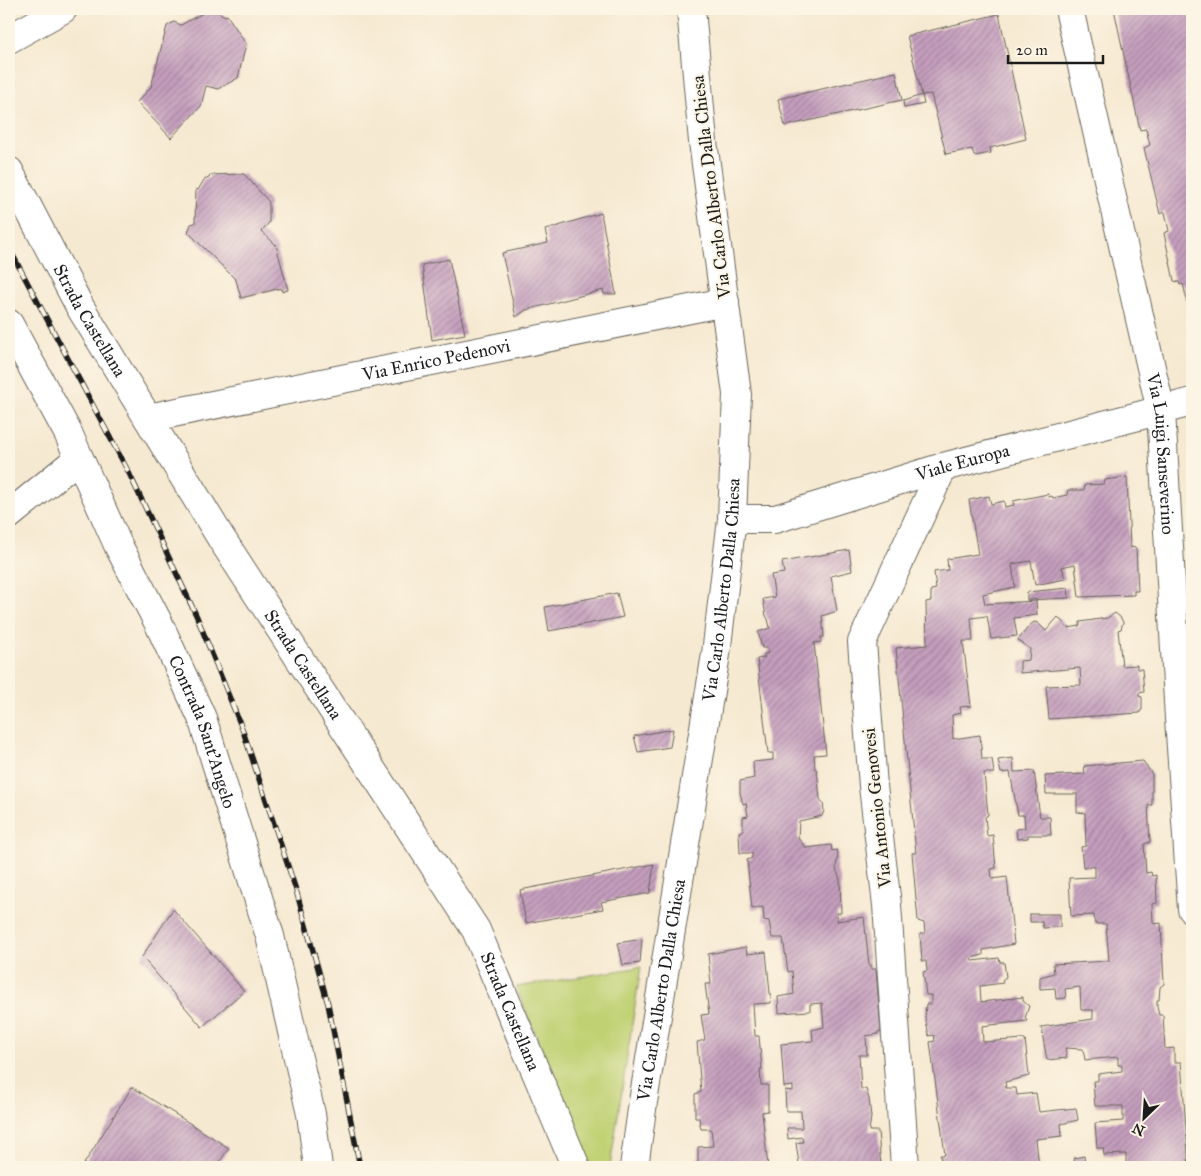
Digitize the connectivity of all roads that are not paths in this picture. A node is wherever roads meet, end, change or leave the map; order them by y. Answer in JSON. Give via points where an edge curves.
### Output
{"nodes":[{"id":1,"x":63,"y":9,"type":"edge"},
{"id":2,"x":691,"y":9,"type":"edge"},
{"id":3,"x":1068,"y":9,"type":"edge"},
{"id":4,"x":9,"y":40,"type":"edge"},
{"id":5,"x":9,"y":171,"type":"edge"},
{"id":6,"x":725,"y":302,"type":"junction"},
{"id":7,"x":9,"y":324,"type":"edge"},
{"id":8,"x":1192,"y":402,"type":"edge"},
{"id":9,"x":1161,"y":411,"type":"junction"},
{"id":10,"x":148,"y":418,"type":"junction"},
{"id":11,"x":79,"y":458,"type":"junction"},
{"id":12,"x":943,"y":467,"type":"junction"},
{"id":13,"x":9,"y":515,"type":"edge"},
{"id":14,"x":732,"y":519,"type":"junction"},
{"id":15,"x":1192,"y":891,"type":"edge"},
{"id":16,"x":318,"y":1167,"type":"edge"},
{"id":17,"x":576,"y":1167,"type":"edge"},
{"id":18,"x":634,"y":1167,"type":"edge"},
{"id":19,"x":905,"y":1167,"type":"edge"}],
"edges":[{"from":1,"to":4,"type":"street"},
{"from":2,"to":6,"type":"street","name":"Via Carlo Alberto Dalla Chiesa","via":[[703,142]]},
{"from":3,"to":9,"type":"street","name":"Via Luigi Sanseverino"},
{"from":5,"to":10,"type":"street","name":"Strada Castellana","via":[[80,307]]},
{"from":6,"to":10,"type":"street","name":"Via Enrico Pedenovi"},
{"from":6,"to":14,"type":"street","name":"Via Carlo Alberto Dalla Chiesa","via":[[737,394]]},
{"from":7,"to":11,"type":"street","name":"Contrada Sant'Angelo"},
{"from":8,"to":9,"type":"street","name":"Viale Europa"},
{"from":9,"to":12,"type":"street","name":"Viale Europa"},
{"from":9,"to":15,"type":"street","name":"Via Luigi Sanseverino"},
{"from":10,"to":17,"type":"street","name":"Strada Castellana","via":[[476,930]]},
{"from":11,"to":13,"type":"street"},
{"from":11,"to":16,"type":"street","name":"Contrada Sant'Angelo","via":[[202,718],[270,936],[311,1114]]},
{"from":12,"to":14,"type":"street","name":"Viale Europa","via":[[775,518]]},
{"from":12,"to":19,"type":"street","name":"Via Antonio Genovesi","via":[[862,642],[873,786],[887,905]]},
{"from":14,"to":18,"type":"street","name":"Via Carlo Alberto Dalla Chiesa","via":[[716,654]]}]}
